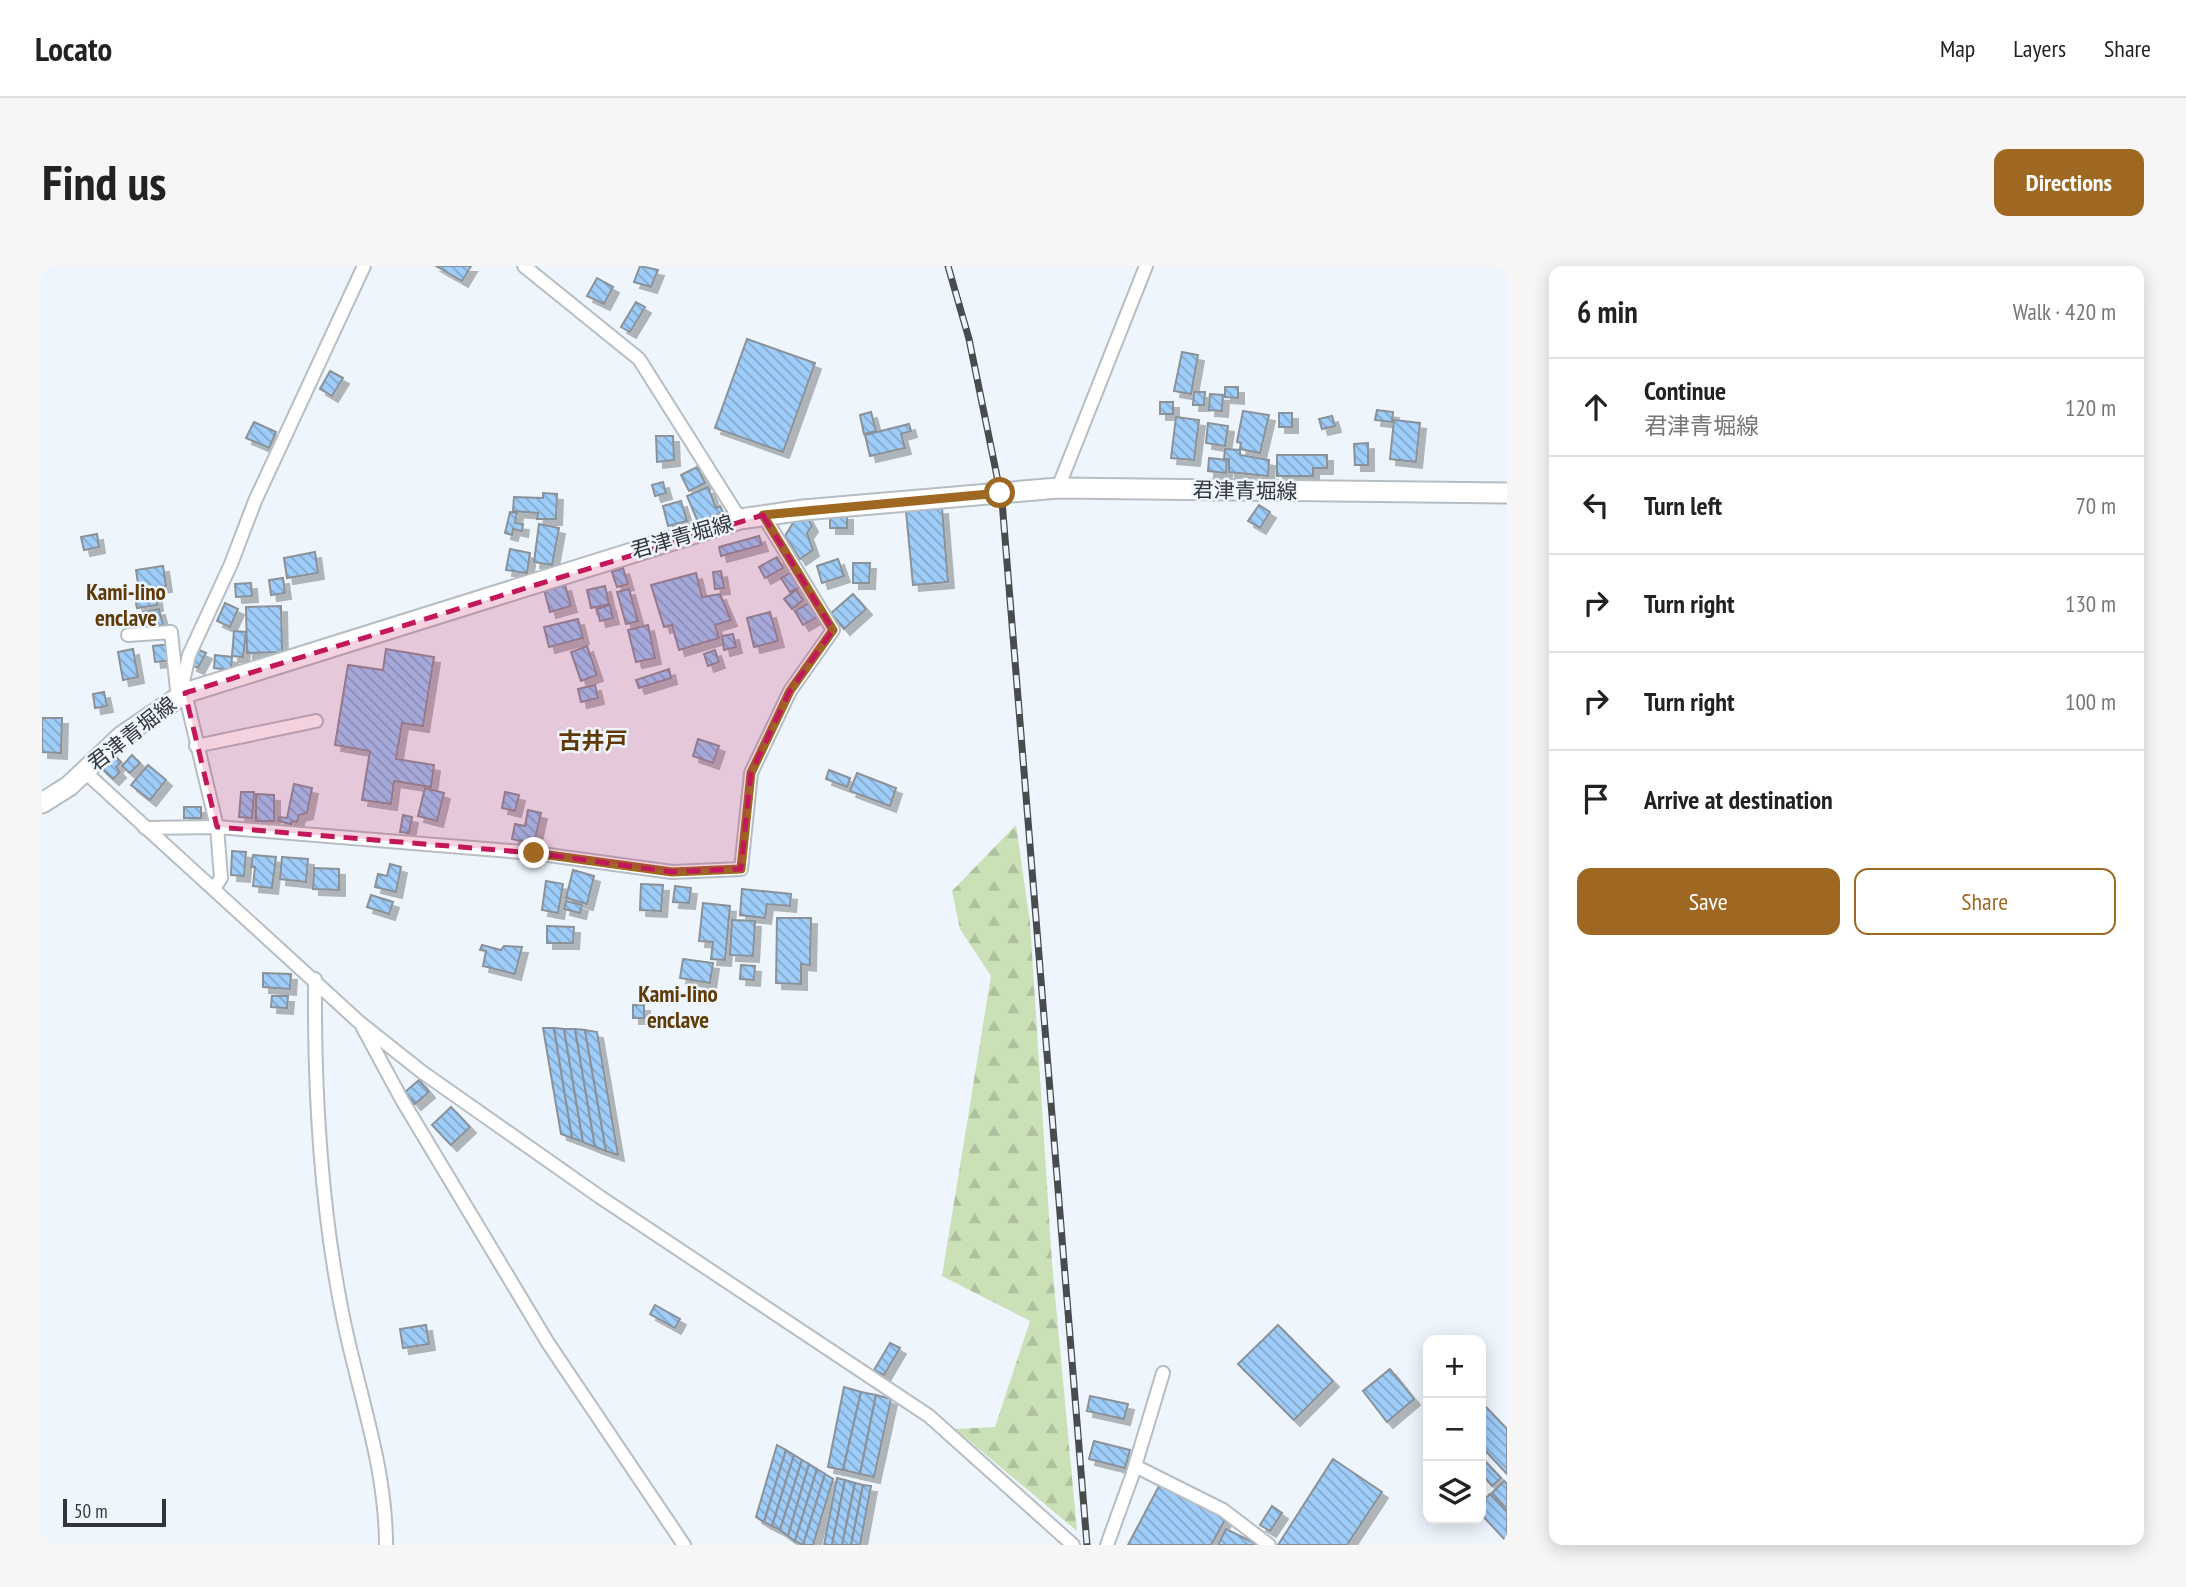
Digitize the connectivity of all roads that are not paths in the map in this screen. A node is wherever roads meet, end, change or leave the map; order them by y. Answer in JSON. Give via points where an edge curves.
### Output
{"nodes":[{"id":1,"x":364,"y":266,"type":"edge"},
{"id":2,"x":524,"y":266,"type":"edge"},
{"id":3,"x":1146,"y":266,"type":"edge"},
{"id":4,"x":1058,"y":488,"type":"junction"},
{"id":5,"x":1507,"y":493,"type":"edge"},
{"id":6,"x":763,"y":515,"type":"junction"},
{"id":7,"x":740,"y":519,"type":"junction"},
{"id":8,"x":128,"y":635,"type":"dead end"},
{"id":9,"x":181,"y":695,"type":"junction"},
{"id":10,"x":316,"y":722,"type":"dead end"},
{"id":11,"x":196,"y":746,"type":"junction"},
{"id":12,"x":84,"y":771,"type":"junction"},
{"id":13,"x":42,"y":803,"type":"edge"},
{"id":14,"x":217,"y":827,"type":"junction"},
{"id":15,"x":145,"y":828,"type":"junction"},
{"id":16,"x":215,"y":887,"type":"junction"},
{"id":17,"x":315,"y":979,"type":"junction"},
{"id":18,"x":359,"y":1022,"type":"junction"},
{"id":19,"x":1163,"y":1373,"type":"dead end"},
{"id":20,"x":1135,"y":1466,"type":"junction"},
{"id":21,"x":386,"y":1545,"type":"edge"},
{"id":22,"x":684,"y":1545,"type":"edge"},
{"id":23,"x":1073,"y":1545,"type":"edge"},
{"id":24,"x":1107,"y":1545,"type":"edge"},
{"id":25,"x":1269,"y":1545,"type":"edge"}],
"edges":[{"from":1,"to":9,"type":"street","via":[[189,655]]},
{"from":2,"to":7,"type":"street","via":[[639,359]]},
{"from":3,"to":4,"type":"street"},
{"from":4,"to":5,"type":"main road","name":"君津青堀線"},
{"from":4,"to":6,"type":"main road","name":"君津青堀線"},
{"from":6,"to":7,"type":"main road","name":"君津青堀線"},
{"from":6,"to":14,"type":"street","via":[[833,630],[790,691],[751,773],[741,869],[672,872],[534,853]]},
{"from":7,"to":9,"type":"main road","name":"君津青堀線"},
{"from":8,"to":9,"type":"street","via":[[166,630],[174,635]]},
{"from":9,"to":11,"type":"street"},
{"from":9,"to":12,"type":"main road","name":"君津青堀線","via":[[122,736]]},
{"from":10,"to":11,"type":"street"},
{"from":11,"to":14,"type":"street"},
{"from":12,"to":13,"type":"main road","name":"君津青堀線"},
{"from":12,"to":15,"type":"street"},
{"from":14,"to":15,"type":"street"},
{"from":14,"to":16,"type":"street","via":[[221,878]]},
{"from":15,"to":16,"type":"street"},
{"from":16,"to":17,"type":"street"},
{"from":17,"to":18,"type":"street"},
{"from":17,"to":21,"type":"street","via":[[321,1181],[354,1374],[381,1467]]},
{"from":18,"to":22,"type":"street","via":[[548,1343]]},
{"from":18,"to":23,"type":"street","via":[[480,1114],[929,1416]]},
{"from":19,"to":20,"type":"street"},
{"from":20,"to":24,"type":"street"},
{"from":20,"to":25,"type":"street","via":[[1223,1510]]}]}
